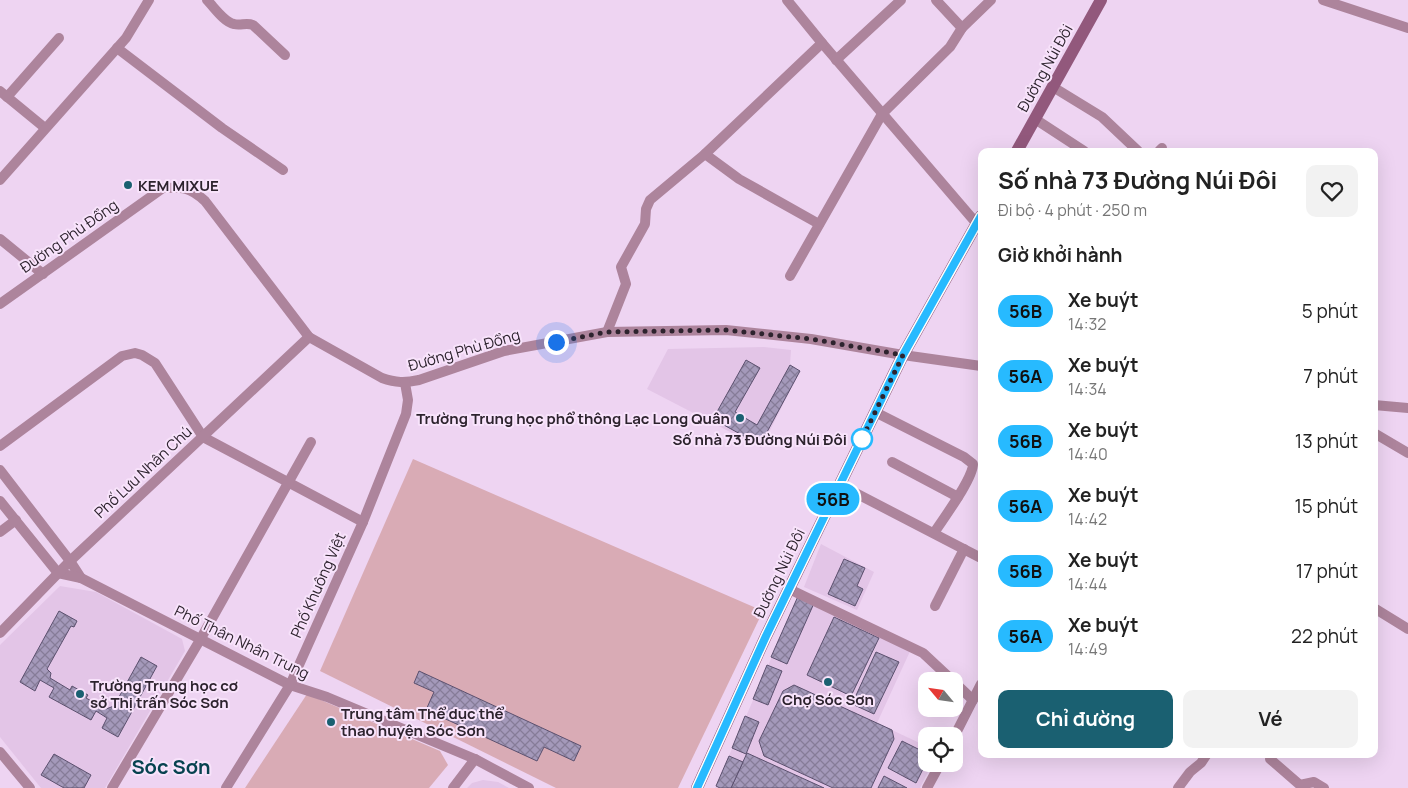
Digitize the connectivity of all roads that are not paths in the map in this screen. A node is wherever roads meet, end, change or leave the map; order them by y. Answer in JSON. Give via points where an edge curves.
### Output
{"nodes":[{"id":1,"x":149,"y":0,"type":"edge"},
{"id":2,"x":207,"y":0,"type":"edge"},
{"id":3,"x":787,"y":0,"type":"edge"},
{"id":4,"x":901,"y":0,"type":"edge"},
{"id":5,"x":936,"y":0,"type":"edge"},
{"id":6,"x":991,"y":0,"type":"edge"},
{"id":7,"x":1101,"y":0,"type":"edge"},
{"id":8,"x":1323,"y":0,"type":"edge"},
{"id":9,"x":962,"y":28,"type":"junction"},
{"id":10,"x":1408,"y":28,"type":"edge"},
{"id":11,"x":59,"y":38,"type":"dead end"},
{"id":12,"x":822,"y":43,"type":"junction"},
{"id":13,"x":117,"y":48,"type":"junction"},
{"id":14,"x":285,"y":55,"type":"dead end"},
{"id":15,"x":836,"y":60,"type":"junction"},
{"id":16,"x":1053,"y":87,"type":"junction"},
{"id":17,"x":4,"y":94,"type":"edge"},
{"id":18,"x":882,"y":114,"type":"junction"},
{"id":19,"x":1035,"y":119,"type":"junction"},
{"id":20,"x":45,"y":128,"type":"junction"},
{"id":21,"x":1019,"y":148,"type":"edge"},
{"id":22,"x":1079,"y":148,"type":"edge"},
{"id":23,"x":1135,"y":148,"type":"edge"},
{"id":24,"x":705,"y":154,"type":"junction"},
{"id":25,"x":283,"y":170,"type":"dead end"},
{"id":26,"x":0,"y":180,"type":"edge"},
{"id":27,"x":978,"y":219,"type":"edge"},
{"id":28,"x":978,"y":222,"type":"edge"},
{"id":29,"x":819,"y":224,"type":"junction"},
{"id":30,"x":0,"y":239,"type":"edge"},
{"id":31,"x":43,"y":274,"type":"junction"},
{"id":32,"x":790,"y":276,"type":"dead end"},
{"id":33,"x":0,"y":304,"type":"edge"},
{"id":34,"x":607,"y":332,"type":"junction"},
{"id":35,"x":309,"y":337,"type":"junction"},
{"id":36,"x":903,"y":355,"type":"junction"},
{"id":37,"x":978,"y":366,"type":"edge"},
{"id":38,"x":405,"y":383,"type":"junction"},
{"id":39,"x":1378,"y":405,"type":"edge"},
{"id":40,"x":1408,"y":408,"type":"edge"},
{"id":41,"x":875,"y":412,"type":"junction"},
{"id":42,"x":1378,"y":435,"type":"edge"},
{"id":43,"x":203,"y":436,"type":"junction"},
{"id":44,"x":312,"y":442,"type":"dead end"},
{"id":45,"x":0,"y":446,"type":"edge"},
{"id":46,"x":1408,"y":453,"type":"edge"},
{"id":47,"x":892,"y":462,"type":"dead end"},
{"id":48,"x":0,"y":470,"type":"edge"},
{"id":49,"x":290,"y":482,"type":"junction"},
{"id":50,"x":840,"y":485,"type":"junction"},
{"id":51,"x":958,"y":497,"type":"junction"},
{"id":52,"x":0,"y":501,"type":"edge"},
{"id":53,"x":16,"y":520,"type":"junction"},
{"id":54,"x":363,"y":522,"type":"junction"},
{"id":55,"x":0,"y":532,"type":"edge"},
{"id":56,"x":934,"y":533,"type":"junction"},
{"id":57,"x":964,"y":549,"type":"junction"},
{"id":58,"x":978,"y":556,"type":"edge"},
{"id":59,"x":70,"y":561,"type":"junction"},
{"id":60,"x":58,"y":573,"type":"junction"},
{"id":61,"x":81,"y":578,"type":"junction"},
{"id":62,"x":789,"y":589,"type":"junction"},
{"id":63,"x":935,"y":606,"type":"dead end"},
{"id":64,"x":1378,"y":610,"type":"edge"},
{"id":65,"x":1408,"y":629,"type":"edge"},
{"id":66,"x":0,"y":632,"type":"edge"},
{"id":67,"x":200,"y":640,"type":"junction"},
{"id":68,"x":943,"y":672,"type":"edge"},
{"id":69,"x":290,"y":685,"type":"junction"},
{"id":70,"x":978,"y":690,"type":"edge"},
{"id":71,"x":963,"y":691,"type":"edge"},
{"id":72,"x":973,"y":700,"type":"junction"},
{"id":73,"x":959,"y":727,"type":"edge"},
{"id":74,"x":0,"y":752,"type":"edge"},
{"id":75,"x":1204,"y":758,"type":"edge"},
{"id":76,"x":475,"y":759,"type":"junction"},
{"id":77,"x":1270,"y":759,"type":"dead end"},
{"id":78,"x":936,"y":772,"type":"edge"},
{"id":79,"x":30,"y":788,"type":"edge"},
{"id":80,"x":112,"y":788,"type":"edge"},
{"id":81,"x":226,"y":788,"type":"edge"},
{"id":82,"x":453,"y":788,"type":"edge"},
{"id":83,"x":529,"y":788,"type":"edge"},
{"id":84,"x":697,"y":788,"type":"edge"},
{"id":85,"x":928,"y":788,"type":"edge"},
{"id":86,"x":1178,"y":788,"type":"edge"},
{"id":87,"x":1324,"y":788,"type":"edge"}],
"edges":[{"from":1,"to":13,"type":"street"},
{"from":2,"to":14,"type":"street","via":[[231,24],[248,22],[253,25]]},
{"from":3,"to":12,"type":"street"},
{"from":4,"to":15,"type":"street"},
{"from":5,"to":9,"type":"street"},
{"from":6,"to":9,"type":"street"},
{"from":7,"to":16,"type":"main road","name":"Đường Núi Đôi"},
{"from":8,"to":10,"type":"street"},
{"from":9,"to":18,"type":"street","via":[[950,47]]},
{"from":11,"to":17,"type":"street"},
{"from":12,"to":15,"type":"street"},
{"from":12,"to":24,"type":"street"},
{"from":13,"to":20,"type":"street"},
{"from":13,"to":25,"type":"street"},
{"from":15,"to":18,"type":"street"},
{"from":16,"to":19,"type":"main road","name":"Đường Núi Đôi"},
{"from":16,"to":23,"type":"street","via":[[1102,117]]},
{"from":17,"to":20,"type":"street"},
{"from":18,"to":27,"type":"street"},
{"from":18,"to":29,"type":"street"},
{"from":19,"to":21,"type":"main road","name":"Đường Núi Đôi"},
{"from":19,"to":22,"type":"street"},
{"from":20,"to":26,"type":"street"},
{"from":24,"to":29,"type":"street","via":[[739,179]]},
{"from":24,"to":34,"type":"street","via":[[650,200],[645,224],[621,267],[626,284]]},
{"from":28,"to":36,"type":"main road","name":"Đường Núi Đôi"},
{"from":29,"to":32,"type":"street"},
{"from":30,"to":31,"type":"street"},
{"from":31,"to":33,"type":"street","name":"Đường Phù Đổng"},
{"from":31,"to":35,"type":"street","name":"Đường Phù Đổng","via":[[163,188],[182,187],[205,201]]},
{"from":34,"to":36,"type":"street","name":"Đường Phù Đổng","via":[[726,330],[811,339]]},
{"from":34,"to":38,"type":"street","name":"Đường Phù Đổng","via":[[504,351]]},
{"from":35,"to":38,"type":"street","name":"Đường Phù Đổng","via":[[382,378]]},
{"from":35,"to":43,"type":"street","name":"Phố Lưu Nhân Chú"},
{"from":36,"to":37,"type":"street","name":"Đường Phù Đổng"},
{"from":36,"to":41,"type":"main road","name":"Đường Núi Đôi"},
{"from":38,"to":54,"type":"street","name":"Phố Khuông Việt","via":[[406,414]]},
{"from":39,"to":40,"type":"street"},
{"from":41,"to":50,"type":"main road","name":"Đường Núi Đôi"},
{"from":41,"to":51,"type":"street","via":[[973,464]]},
{"from":42,"to":46,"type":"street"},
{"from":43,"to":45,"type":"street","via":[[155,364],[135,353],[122,356]]},
{"from":43,"to":49,"type":"street"},
{"from":43,"to":59,"type":"street","name":"Phố Lưu Nhân Chú"},
{"from":44,"to":49,"type":"street"},
{"from":47,"to":51,"type":"street"},
{"from":48,"to":59,"type":"street","name":"Phố Thân Nhân Trung"},
{"from":49,"to":54,"type":"street"},
{"from":49,"to":67,"type":"street"},
{"from":50,"to":56,"type":"street"},
{"from":50,"to":62,"type":"main road","name":"Đường Núi Đôi"},
{"from":51,"to":56,"type":"street"},
{"from":52,"to":53,"type":"street"},
{"from":53,"to":55,"type":"street"},
{"from":53,"to":60,"type":"street"},
{"from":54,"to":69,"type":"street","name":"Phố Khuông Việt"},
{"from":56,"to":57,"type":"street"},
{"from":57,"to":58,"type":"street"},
{"from":57,"to":63,"type":"street"},
{"from":59,"to":60,"type":"street","name":"Phố Lưu Nhân Chú"},
{"from":59,"to":61,"type":"street","name":"Phố Thân Nhân Trung"},
{"from":60,"to":61,"type":"street","name":"Phố Thân Nhân Trung"},
{"from":60,"to":66,"type":"street","name":"Phố Lưu Nhân Chú"},
{"from":61,"to":67,"type":"street","name":"Phố Thân Nhân Trung"},
{"from":62,"to":68,"type":"street","via":[[923,652]]},
{"from":62,"to":84,"type":"main road","name":"Đường Núi Đôi"},
{"from":64,"to":65,"type":"street"},
{"from":67,"to":69,"type":"street","name":"Phố Thân Nhân Trung"},
{"from":67,"to":80,"type":"street"},
{"from":69,"to":76,"type":"street","name":"Phố Thân Nhân Trung","via":[[327,697]]},
{"from":69,"to":81,"type":"street","name":"Phố Khuông Việt"},
{"from":70,"to":72,"type":"street"},
{"from":71,"to":72,"type":"street"},
{"from":72,"to":73,"type":"street"},
{"from":74,"to":79,"type":"street"},
{"from":75,"to":86,"type":"street"},
{"from":76,"to":82,"type":"street"},
{"from":76,"to":83,"type":"street","name":"Phố Thân Nhân Trung"},
{"from":77,"to":87,"type":"street","via":[[1300,785],[1314,782]]},
{"from":78,"to":85,"type":"street"}]}
